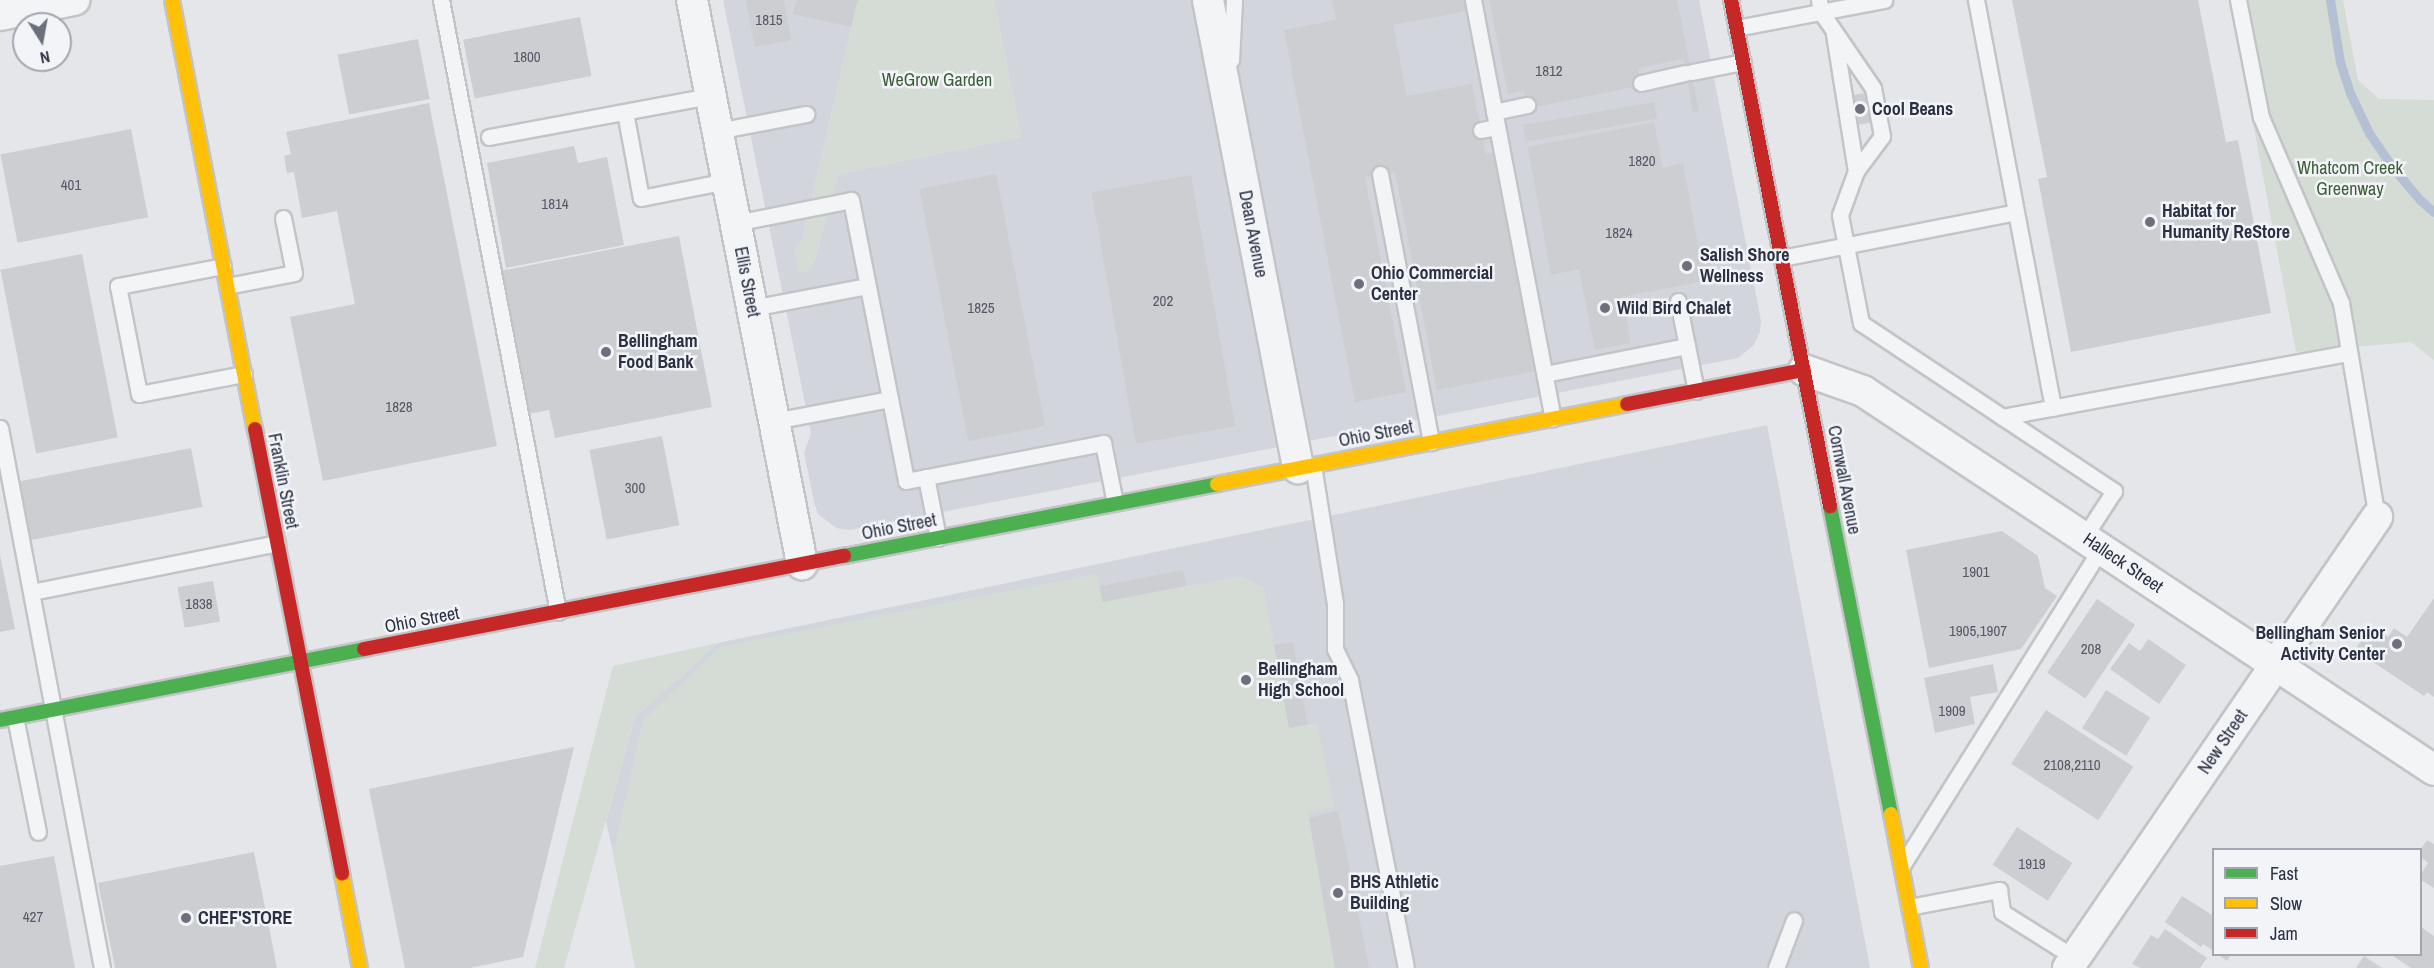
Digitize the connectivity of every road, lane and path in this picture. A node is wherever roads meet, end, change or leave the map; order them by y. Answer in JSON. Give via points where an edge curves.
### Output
{"nodes":[{"id":1,"x":74,"y":0,"type":"edge"},
{"id":2,"x":172,"y":0,"type":"edge"},
{"id":3,"x":457,"y":0,"type":"edge"},
{"id":4,"x":692,"y":0,"type":"edge"},
{"id":5,"x":1208,"y":0,"type":"edge"},
{"id":6,"x":1234,"y":0,"type":"edge"},
{"id":7,"x":1473,"y":0,"type":"edge"},
{"id":8,"x":1731,"y":0,"type":"edge"},
{"id":9,"x":1884,"y":0,"type":"edge"},
{"id":10,"x":1977,"y":0,"type":"edge"},
{"id":11,"x":2238,"y":0,"type":"edge"},
{"id":12,"x":441,"y":2,"type":"edge"},
{"id":13,"x":1820,"y":6,"type":"edge"},
{"id":14,"x":4,"y":10,"type":"edge"},
{"id":15,"x":1736,"y":28,"type":"junction"},
{"id":16,"x":1833,"y":28,"type":"junction"},
{"id":17,"x":1743,"y":62,"type":"junction"},
{"id":18,"x":1641,"y":82,"type":"dead end"},
{"id":19,"x":710,"y":96,"type":"junction"},
{"id":20,"x":1527,"y":105,"type":"dead end"},
{"id":21,"x":1229,"y":110,"type":"junction"},
{"id":22,"x":625,"y":112,"type":"junction"},
{"id":23,"x":806,"y":114,"type":"dead end"},
{"id":24,"x":1496,"y":119,"type":"junction"},
{"id":25,"x":1481,"y":130,"type":"dead end"},
{"id":26,"x":717,"y":131,"type":"junction"},
{"id":27,"x":489,"y":137,"type":"dead end"},
{"id":28,"x":1856,"y":171,"type":"junction"},
{"id":29,"x":1380,"y":174,"type":"dead end"},
{"id":30,"x":727,"y":181,"type":"junction"},
{"id":31,"x":2016,"y":212,"type":"junction"},
{"id":32,"x":283,"y":218,"type":"dead end"},
{"id":33,"x":735,"y":223,"type":"junction"},
{"id":34,"x":1846,"y":246,"type":"junction"},
{"id":35,"x":1782,"y":258,"type":"junction"},
{"id":36,"x":223,"y":266,"type":"junction"},
{"id":37,"x":227,"y":286,"type":"junction"},
{"id":38,"x":867,"y":286,"type":"junction"},
{"id":39,"x":1678,"y":301,"type":"dead end"},
{"id":40,"x":752,"y":308,"type":"junction"},
{"id":41,"x":1687,"y":346,"type":"junction"},
{"id":42,"x":2349,"y":353,"type":"junction"},
{"id":43,"x":1804,"y":370,"type":"junction"},
{"id":44,"x":244,"y":374,"type":"junction"},
{"id":45,"x":1545,"y":374,"type":"junction"},
{"id":46,"x":1696,"y":390,"type":"junction"},
{"id":47,"x":890,"y":399,"type":"junction"},
{"id":48,"x":2053,"y":408,"type":"junction"},
{"id":49,"x":2002,"y":417,"type":"junction"},
{"id":50,"x":1553,"y":418,"type":"junction"},
{"id":51,"x":774,"y":421,"type":"junction"},
{"id":52,"x":0,"y":428,"type":"edge"},
{"id":53,"x":1431,"y":442,"type":"junction"},
{"id":54,"x":1305,"y":466,"type":"junction"},
{"id":55,"x":926,"y":477,"type":"junction"},
{"id":56,"x":1115,"y":504,"type":"junction"},
{"id":57,"x":2377,"y":517,"type":"joint"},
{"id":58,"x":938,"y":538,"type":"junction"},
{"id":59,"x":277,"y":543,"type":"junction"},
{"id":60,"x":2092,"y":543,"type":"junction"},
{"id":61,"x":802,"y":564,"type":"junction"},
{"id":62,"x":32,"y":592,"type":"junction"},
{"id":63,"x":558,"y":612,"type":"junction"},
{"id":64,"x":300,"y":662,"type":"junction"},
{"id":65,"x":2276,"y":665,"type":"junction"},
{"id":66,"x":55,"y":710,"type":"junction"},
{"id":67,"x":8,"y":719,"type":"edge"},
{"id":68,"x":2434,"y":770,"type":"edge"},
{"id":69,"x":38,"y":832,"type":"dead end"},
{"id":70,"x":1901,"y":867,"type":"junction"},
{"id":71,"x":1909,"y":907,"type":"junction"},
{"id":72,"x":1794,"y":921,"type":"dead end"},
{"id":73,"x":2072,"y":963,"type":"edge"},
{"id":74,"x":102,"y":968,"type":"edge"},
{"id":75,"x":360,"y":968,"type":"edge"},
{"id":76,"x":1406,"y":968,"type":"edge"},
{"id":77,"x":1776,"y":968,"type":"edge"},
{"id":78,"x":1921,"y":968,"type":"edge"}],
"edges":[{"from":1,"to":14,"type":"street"},
{"from":2,"to":36,"type":"street","name":"Franklin Street"},
{"from":3,"to":12,"type":"lane"},
{"from":4,"to":19,"type":"street","name":"Ellis Street"},
{"from":5,"to":21,"type":"street","name":"Dean Avenue"},
{"from":6,"to":21,"type":"lane"},
{"from":7,"to":24,"type":"lane"},
{"from":8,"to":15,"type":"street","name":"Cornwall Avenue"},
{"from":9,"to":13,"type":"lane"},
{"from":10,"to":31,"type":"lane"},
{"from":11,"to":42,"type":"lane","via":[[2261,117],[2341,303]]},
{"from":12,"to":63,"type":"lane"},
{"from":13,"to":15,"type":"lane"},
{"from":13,"to":16,"type":"lane"},
{"from":15,"to":17,"type":"street","name":"Cornwall Avenue"},
{"from":16,"to":28,"type":"lane"},
{"from":16,"to":28,"type":"lane","via":[[1873,88],[1882,136]]},
{"from":17,"to":18,"type":"lane"},
{"from":17,"to":35,"type":"street","name":"Cornwall Avenue"},
{"from":19,"to":22,"type":"lane"},
{"from":19,"to":26,"type":"street","name":"Ellis Street"},
{"from":20,"to":24,"type":"lane"},
{"from":21,"to":54,"type":"street","name":"Dean Avenue"},
{"from":22,"to":27,"type":"lane"},
{"from":22,"to":30,"type":"lane","via":[[641,198]]},
{"from":23,"to":26,"type":"lane"},
{"from":24,"to":25,"type":"lane"},
{"from":24,"to":45,"type":"lane"},
{"from":26,"to":30,"type":"street","name":"Ellis Street"},
{"from":28,"to":34,"type":"lane","via":[[1840,215]]},
{"from":29,"to":53,"type":"lane"},
{"from":30,"to":33,"type":"street","name":"Ellis Street"},
{"from":31,"to":34,"type":"lane"},
{"from":31,"to":48,"type":"lane"},
{"from":32,"to":37,"type":"lane","via":[[294,273]]},
{"from":33,"to":38,"type":"lane","via":[[851,200]]},
{"from":33,"to":40,"type":"street","name":"Ellis Street"},
{"from":34,"to":35,"type":"lane"},
{"from":34,"to":49,"type":"lane","via":[[1862,323]]},
{"from":35,"to":43,"type":"street","name":"Cornwall Avenue"},
{"from":36,"to":37,"type":"street","name":"Franklin Street"},
{"from":36,"to":44,"type":"lane","via":[[118,286],[139,394]]},
{"from":37,"to":44,"type":"street","name":"Franklin Street"},
{"from":38,"to":40,"type":"lane"},
{"from":38,"to":47,"type":"lane"},
{"from":39,"to":41,"type":"lane"},
{"from":40,"to":51,"type":"street","name":"Ellis Street"},
{"from":41,"to":45,"type":"lane"},
{"from":41,"to":46,"type":"lane"},
{"from":42,"to":48,"type":"lane"},
{"from":42,"to":57,"type":"lane"},
{"from":43,"to":46,"type":"street","name":"Ohio Street"},
{"from":43,"to":60,"type":"street","name":"Halleck Street","via":[[1863,391]]},
{"from":43,"to":70,"type":"street","name":"Cornwall Avenue"},
{"from":44,"to":59,"type":"street","name":"Franklin Street"},
{"from":45,"to":50,"type":"lane"},
{"from":46,"to":50,"type":"street","name":"Ohio Street"},
{"from":47,"to":51,"type":"lane"},
{"from":47,"to":55,"type":"lane","via":[[906,481]]},
{"from":48,"to":49,"type":"lane"},
{"from":49,"to":60,"type":"lane","via":[[2114,491]]},
{"from":50,"to":53,"type":"street","name":"Ohio Street"},
{"from":51,"to":61,"type":"street","name":"Ellis Street"},
{"from":52,"to":62,"type":"lane"},
{"from":53,"to":54,"type":"street","name":"Ohio Street"},
{"from":54,"to":56,"type":"street","name":"Ohio Street"},
{"from":54,"to":76,"type":"lane","via":[[1335,604],[1335,649],[1350,680]]},
{"from":55,"to":56,"type":"lane","via":[[1103,443]]},
{"from":55,"to":58,"type":"lane"},
{"from":56,"to":58,"type":"street","name":"Ohio Street"},
{"from":57,"to":65,"type":"street","name":"New Street"},
{"from":58,"to":61,"type":"street","name":"Ohio Street"},
{"from":59,"to":62,"type":"lane"},
{"from":59,"to":64,"type":"street","name":"Franklin Street"},
{"from":60,"to":65,"type":"street","name":"Halleck Street"},
{"from":60,"to":70,"type":"lane"},
{"from":61,"to":63,"type":"street","name":"Ohio Street"},
{"from":62,"to":66,"type":"lane"},
{"from":63,"to":64,"type":"street","name":"Ohio Street"},
{"from":64,"to":66,"type":"street","name":"Ohio Street"},
{"from":64,"to":75,"type":"street","name":"Franklin Street"},
{"from":65,"to":68,"type":"street","name":"Halleck Street"},
{"from":65,"to":73,"type":"street","name":"New Street"},
{"from":66,"to":67,"type":"street","name":"Ohio Street"},
{"from":66,"to":74,"type":"lane"},
{"from":67,"to":69,"type":"lane"},
{"from":70,"to":71,"type":"street","name":"Cornwall Avenue"},
{"from":71,"to":73,"type":"lane","via":[[1999,890],[2002,912]]},
{"from":71,"to":78,"type":"street","name":"Cornwall Avenue"},
{"from":72,"to":77,"type":"lane"}]}
